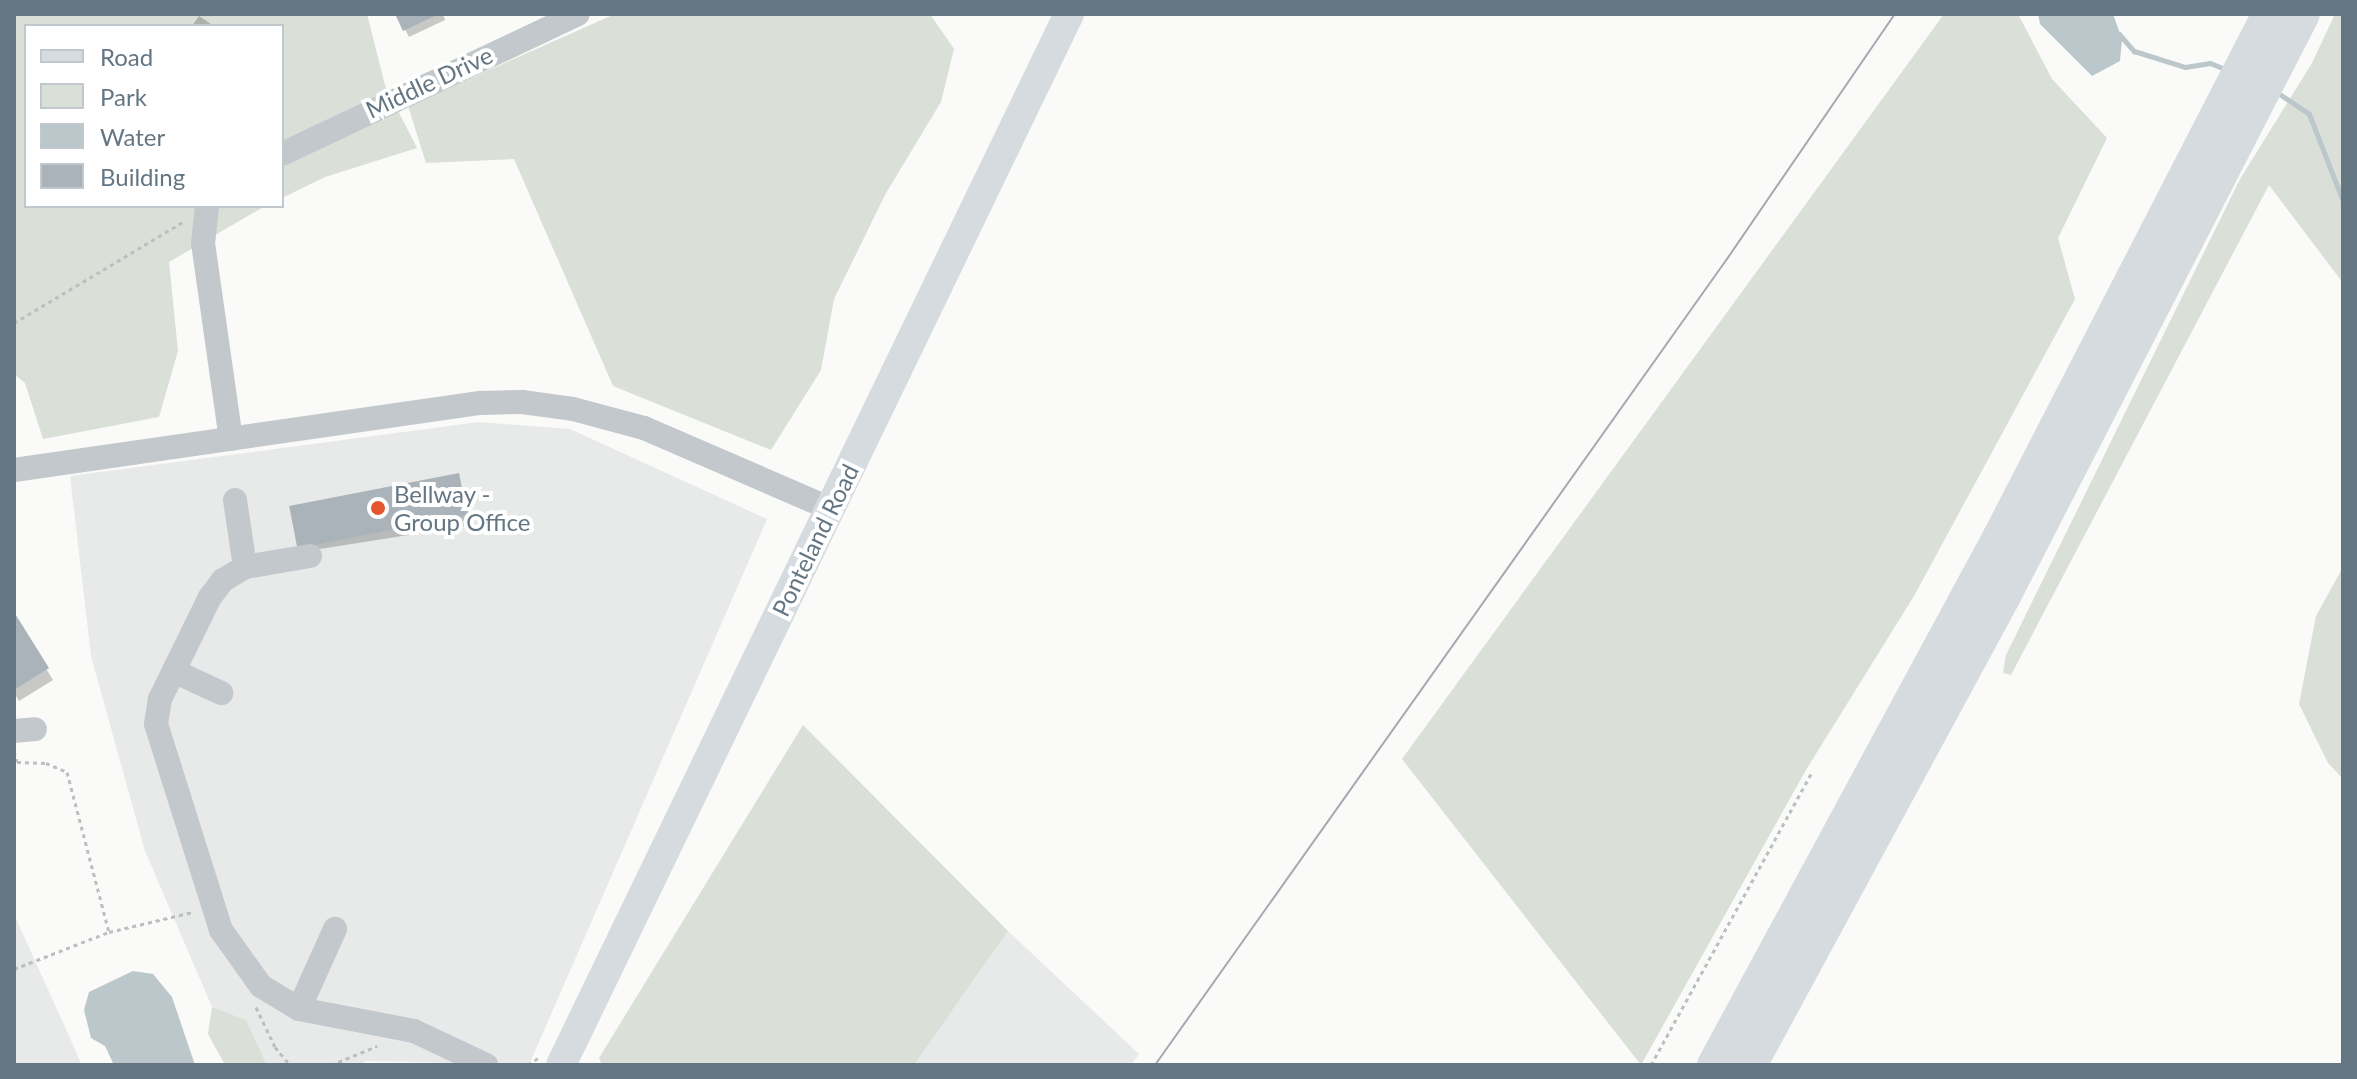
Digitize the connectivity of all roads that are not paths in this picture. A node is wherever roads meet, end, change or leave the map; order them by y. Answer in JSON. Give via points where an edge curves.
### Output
{"nodes":[{"id":1,"x":578,"y":14,"type":"edge"},
{"id":2,"x":1069,"y":14,"type":"edge"},
{"id":3,"x":2269,"y":14,"type":"edge"},
{"id":4,"x":2303,"y":14,"type":"edge"},
{"id":5,"x":284,"y":153,"type":"edge"},
{"id":6,"x":202,"y":208,"type":"edge"},
{"id":7,"x":231,"y":439,"type":"junction"},
{"id":8,"x":14,"y":470,"type":"edge"},
{"id":9,"x":235,"y":500,"type":"dead end"},
{"id":10,"x":829,"y":508,"type":"junction"},
{"id":11,"x":310,"y":556,"type":"dead end"},
{"id":12,"x":245,"y":567,"type":"junction"},
{"id":13,"x":176,"y":672,"type":"junction"},
{"id":14,"x":221,"y":693,"type":"dead end"},
{"id":15,"x":1885,"y":817,"type":"junction"},
{"id":16,"x":1806,"y":896,"type":"junction"},
{"id":17,"x":335,"y":929,"type":"dead end"},
{"id":18,"x":299,"y":1009,"type":"junction"},
{"id":19,"x":550,"y":1060,"type":"edge"},
{"id":20,"x":486,"y":1065,"type":"edge"},
{"id":21,"x":1696,"y":1065,"type":"edge"},
{"id":22,"x":1714,"y":1065,"type":"edge"},
{"id":23,"x":1750,"y":1065,"type":"edge"},
{"id":24,"x":1766,"y":1065,"type":"edge"}],
"edges":[{"from":1,"to":5,"type":"street","name":"Middle Drive"},
{"from":2,"to":10,"type":"main road","name":"Ponteland Road"},
{"from":3,"to":16,"type":"highway","via":[[2105,336]]},
{"from":4,"to":15,"type":"highway","via":[[2136,345]]},
{"from":6,"to":7,"type":"street"},
{"from":7,"to":8,"type":"street"},
{"from":7,"to":10,"type":"street","via":[[480,403],[522,402],[644,428]]},
{"from":9,"to":12,"type":"street"},
{"from":10,"to":19,"type":"main road","name":"Ponteland Road"},
{"from":11,"to":12,"type":"street"},
{"from":12,"to":13,"type":"street","via":[[210,597]]},
{"from":13,"to":14,"type":"street"},
{"from":13,"to":18,"type":"street","via":[[160,699],[156,724],[221,930],[261,986]]},
{"from":15,"to":23,"type":"highway"},
{"from":15,"to":24,"type":"highway","via":[[1815,976]]},
{"from":16,"to":21,"type":"highway"},
{"from":16,"to":22,"type":"highway"},
{"from":17,"to":18,"type":"street"},
{"from":18,"to":20,"type":"street","via":[[414,1031]]}]}
